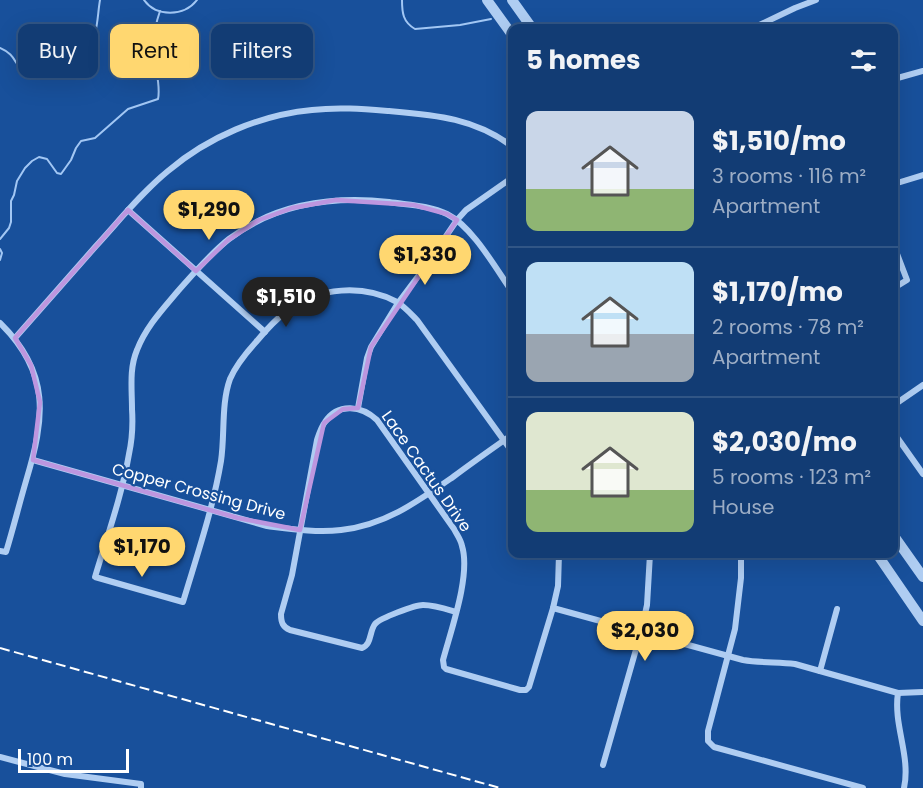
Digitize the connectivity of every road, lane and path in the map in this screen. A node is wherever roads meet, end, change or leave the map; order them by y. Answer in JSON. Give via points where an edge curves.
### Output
{"nodes":[{"id":1,"x":487,"y":0,"type":"edge"},
{"id":2,"x":512,"y":0,"type":"edge"},
{"id":3,"x":816,"y":0,"type":"edge"},
{"id":4,"x":529,"y":24,"type":"edge"},
{"id":5,"x":761,"y":24,"type":"edge"},
{"id":6,"x":508,"y":29,"type":"edge"},
{"id":7,"x":923,"y":71,"type":"edge"},
{"id":8,"x":898,"y":78,"type":"edge"},
{"id":9,"x":508,"y":144,"type":"edge"},
{"id":10,"x":923,"y":175,"type":"edge"},
{"id":11,"x":508,"y":181,"type":"edge"},
{"id":12,"x":898,"y":183,"type":"edge"},
{"id":13,"x":128,"y":210,"type":"junction"},
{"id":14,"x":457,"y":220,"type":"junction"},
{"id":15,"x":898,"y":256,"type":"edge"},
{"id":16,"x":196,"y":271,"type":"junction"},
{"id":17,"x":508,"y":286,"type":"edge"},
{"id":18,"x":898,"y":286,"type":"edge"},
{"id":19,"x":398,"y":303,"type":"junction"},
{"id":20,"x":0,"y":323,"type":"edge"},
{"id":21,"x":265,"y":332,"type":"junction"},
{"id":22,"x":15,"y":338,"type":"junction"},
{"id":23,"x":923,"y":385,"type":"edge"},
{"id":24,"x":898,"y":402,"type":"edge"},
{"id":25,"x":358,"y":408,"type":"junction"},
{"id":26,"x":508,"y":437,"type":"edge"},
{"id":27,"x":898,"y":439,"type":"edge"},
{"id":28,"x":504,"y":440,"type":"junction"},
{"id":29,"x":508,"y":446,"type":"edge"},
{"id":30,"x":33,"y":460,"type":"junction"},
{"id":31,"x":923,"y":474,"type":"edge"},
{"id":32,"x":122,"y":484,"type":"junction"},
{"id":33,"x":429,"y":494,"type":"junction"},
{"id":34,"x":210,"y":510,"type":"junction"},
{"id":35,"x":300,"y":530,"type":"junction"},
{"id":36,"x":898,"y":542,"type":"edge"},
{"id":37,"x":0,"y":551,"type":"edge"},
{"id":38,"x":559,"y":558,"type":"edge"},
{"id":39,"x":650,"y":558,"type":"edge"},
{"id":40,"x":741,"y":558,"type":"edge"},
{"id":41,"x":880,"y":558,"type":"edge"},
{"id":42,"x":923,"y":577,"type":"edge"},
{"id":43,"x":553,"y":608,"type":"junction"},
{"id":44,"x":837,"y":609,"type":"dead end"},
{"id":45,"x":456,"y":612,"type":"junction"},
{"id":46,"x":923,"y":621,"type":"edge"},
{"id":47,"x":641,"y":632,"type":"junction"},
{"id":48,"x":728,"y":656,"type":"junction"},
{"id":49,"x":820,"y":671,"type":"junction"},
{"id":50,"x":923,"y":692,"type":"edge"},
{"id":51,"x":898,"y":693,"type":"junction"},
{"id":52,"x":0,"y":757,"type":"edge"},
{"id":53,"x":603,"y":765,"type":"dead end"},
{"id":54,"x":141,"y":788,"type":"edge"},
{"id":55,"x":863,"y":788,"type":"edge"},
{"id":56,"x":904,"y":788,"type":"edge"}],
"edges":[{"from":1,"to":6,"type":"street"},
{"from":2,"to":4,"type":"street"},
{"from":3,"to":5,"type":"street"},
{"from":7,"to":8,"type":"street"},
{"from":9,"to":13,"type":"street","via":[[472,124],[435,115],[351,108],[302,111],[243,127],[205,145],[168,171]]},
{"from":10,"to":12,"type":"street"},
{"from":11,"to":14,"type":"street"},
{"from":13,"to":16,"type":"street"},
{"from":13,"to":22,"type":"street"},
{"from":14,"to":16,"type":"street","via":[[414,205],[358,200],[315,202],[243,229]]},
{"from":14,"to":17,"type":"street"},
{"from":14,"to":19,"type":"street"},
{"from":15,"to":18,"type":"street","via":[[907,280]]},
{"from":16,"to":21,"type":"street"},
{"from":16,"to":32,"type":"street","via":[[148,328],[136,352],[132,439]]},
{"from":19,"to":21,"type":"street","via":[[362,291],[324,294],[288,309]]},
{"from":19,"to":25,"type":"street","via":[[371,347]]},
{"from":19,"to":28,"type":"street","via":[[417,320]]},
{"from":20,"to":22,"type":"street"},
{"from":21,"to":34,"type":"street","via":[[238,364],[228,386],[221,459]]},
{"from":22,"to":30,"type":"street","via":[[31,365],[40,402]]},
{"from":23,"to":24,"type":"street"},
{"from":25,"to":33,"type":"street","name":"Lace Cactus Drive","via":[[377,420]]},
{"from":25,"to":35,"type":"street","name":"Lace Cactus Drive","via":[[343,409],[324,423],[317,440]]},
{"from":26,"to":28,"type":"street","name":"Copper Crossing Drive"},
{"from":27,"to":31,"type":"street"},
{"from":28,"to":29,"type":"street"},
{"from":28,"to":33,"type":"street","name":"Copper Crossing Drive"},
{"from":30,"to":32,"type":"street","name":"Copper Crossing Drive"},
{"from":30,"to":37,"type":"street","via":[[6,552]]},
{"from":32,"to":34,"type":"street","name":"Copper Crossing Drive"},
{"from":32,"to":34,"type":"street","via":[[95,577],[183,602]]},
{"from":33,"to":35,"type":"street","name":"Copper Crossing Drive","via":[[369,525]]},
{"from":33,"to":45,"type":"street","name":"Lace Cactus Drive","via":[[462,544],[465,572]]},
{"from":34,"to":35,"type":"street","name":"Copper Crossing Drive","via":[[267,526]]},
{"from":35,"to":45,"type":"street","name":"Lace Cactus Drive","via":[[281,614],[286,628],[362,648],[380,619],[421,605]]},
{"from":36,"to":42,"type":"street"},
{"from":38,"to":43,"type":"street"},
{"from":39,"to":47,"type":"street"},
{"from":40,"to":48,"type":"street","via":[[739,606]]},
{"from":41,"to":46,"type":"street"},
{"from":43,"to":45,"type":"street","name":"Lace Cactus Drive","via":[[531,685],[526,690],[444,667]]},
{"from":43,"to":47,"type":"street"},
{"from":44,"to":49,"type":"street"},
{"from":47,"to":48,"type":"street"},
{"from":47,"to":53,"type":"street"},
{"from":48,"to":49,"type":"street"},
{"from":48,"to":55,"type":"street","via":[[708,731],[708,741],[714,747]]},
{"from":49,"to":51,"type":"street"},
{"from":50,"to":51,"type":"street"},
{"from":51,"to":56,"type":"street","via":[[896,712],[904,757]]},
{"from":52,"to":54,"type":"street","via":[[65,774],[141,784]]}]}
